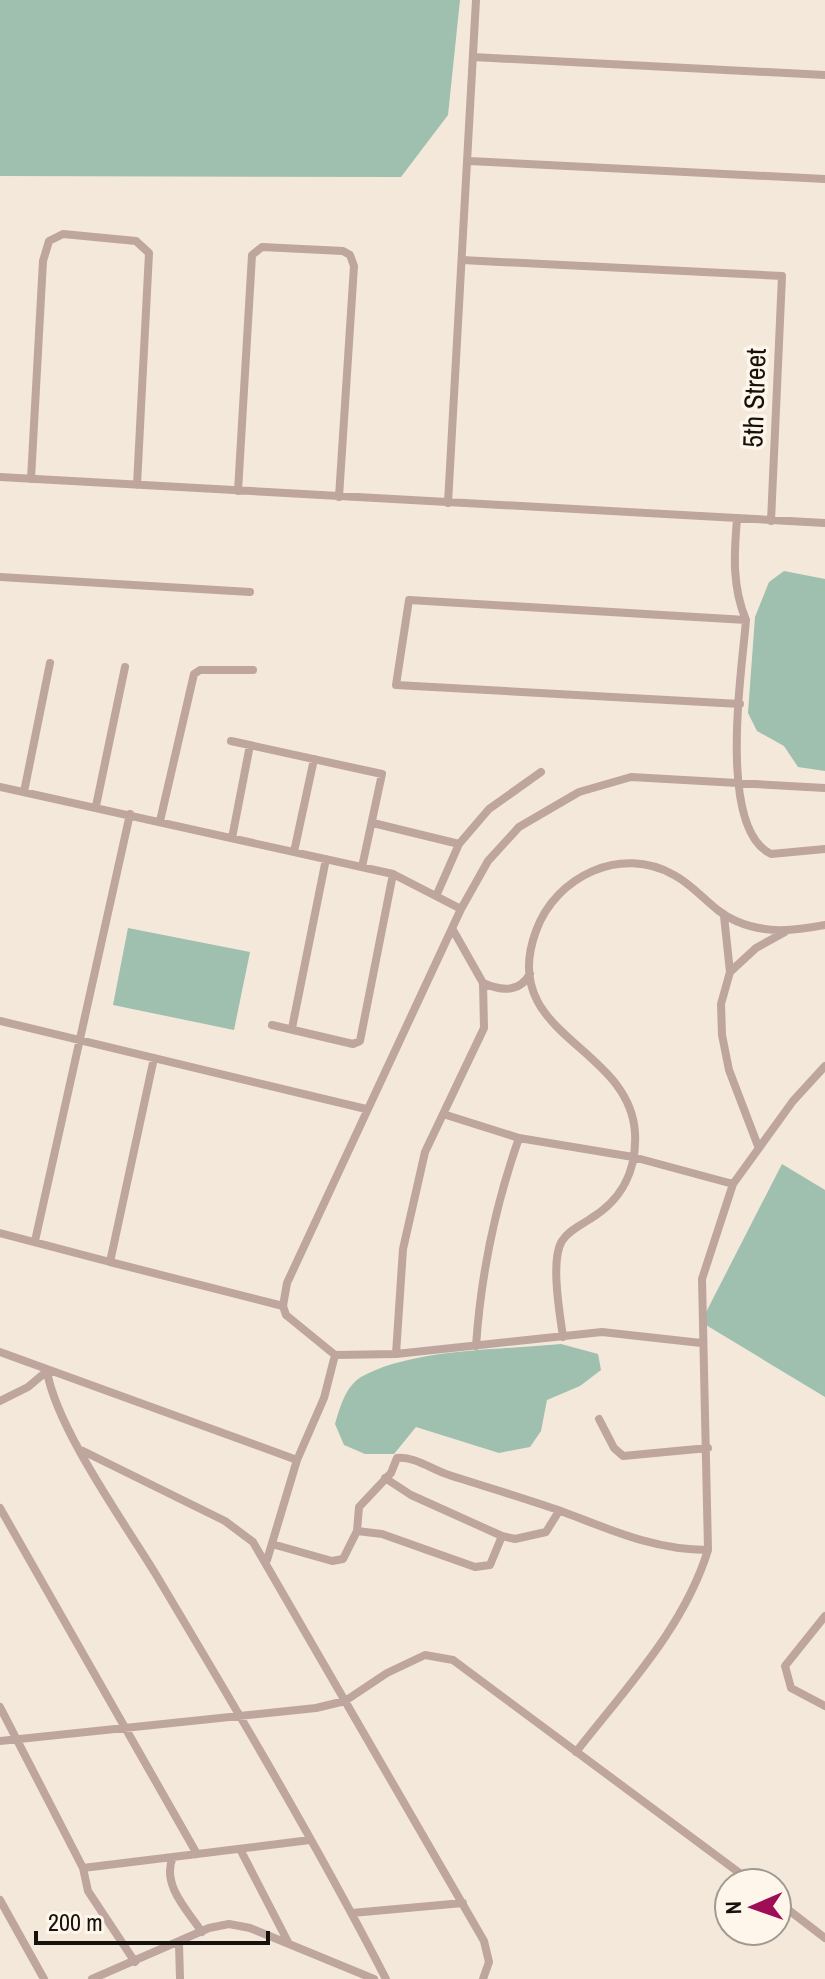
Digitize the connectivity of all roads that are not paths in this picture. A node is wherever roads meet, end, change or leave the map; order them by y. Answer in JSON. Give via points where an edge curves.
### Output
{"nodes":[{"id":1,"x":476,"y":0,"type":"edge"},
{"id":2,"x":473,"y":57,"type":"junction"},
{"id":3,"x":825,"y":75,"type":"edge"},
{"id":4,"x":469,"y":161,"type":"junction"},
{"id":5,"x":825,"y":179,"type":"edge"},
{"id":6,"x":462,"y":260,"type":"junction"},
{"id":7,"x":0,"y":477,"type":"edge"},
{"id":8,"x":31,"y":479,"type":"junction"},
{"id":9,"x":137,"y":485,"type":"junction"},
{"id":10,"x":238,"y":491,"type":"junction"},
{"id":11,"x":339,"y":497,"type":"junction"},
{"id":12,"x":448,"y":503,"type":"junction"},
{"id":13,"x":737,"y":519,"type":"junction"},
{"id":14,"x":771,"y":521,"type":"junction"},
{"id":15,"x":825,"y":523,"type":"edge"},
{"id":16,"x":0,"y":577,"type":"edge"},
{"id":17,"x":250,"y":592,"type":"dead end"},
{"id":18,"x":746,"y":620,"type":"junction"},
{"id":19,"x":50,"y":663,"type":"dead end"},
{"id":20,"x":125,"y":667,"type":"dead end"},
{"id":21,"x":253,"y":670,"type":"dead end"},
{"id":22,"x":740,"y":704,"type":"junction"},
{"id":23,"x":231,"y":741,"type":"dead end"},
{"id":24,"x":250,"y":745,"type":"junction"},
{"id":25,"x":314,"y":759,"type":"junction"},
{"id":26,"x":541,"y":772,"type":"dead end"},
{"id":27,"x":737,"y":783,"type":"junction"},
{"id":28,"x":0,"y":787,"type":"edge"},
{"id":29,"x":825,"y":788,"type":"edge"},
{"id":30,"x":24,"y":792,"type":"junction"},
{"id":31,"x":96,"y":806,"type":"junction"},
{"id":32,"x":130,"y":814,"type":"junction"},
{"id":33,"x":160,"y":821,"type":"junction"},
{"id":34,"x":373,"y":823,"type":"junction"},
{"id":35,"x":232,"y":838,"type":"junction"},
{"id":36,"x":459,"y":844,"type":"junction"},
{"id":37,"x":825,"y":849,"type":"edge"},
{"id":38,"x":294,"y":852,"type":"junction"},
{"id":39,"x":326,"y":859,"type":"junction"},
{"id":40,"x":362,"y":867,"type":"junction"},
{"id":41,"x":393,"y":874,"type":"junction"},
{"id":42,"x":437,"y":894,"type":"junction"},
{"id":43,"x":461,"y":909,"type":"junction"},
{"id":44,"x":724,"y":916,"type":"junction"},
{"id":45,"x":825,"y":925,"type":"edge"},
{"id":46,"x":453,"y":930,"type":"junction"},
{"id":47,"x":785,"y":931,"type":"junction"},
{"id":48,"x":730,"y":972,"type":"junction"},
{"id":49,"x":530,"y":974,"type":"junction"},
{"id":50,"x":483,"y":983,"type":"junction"},
{"id":51,"x":0,"y":1023,"type":"edge"},
{"id":52,"x":272,"y":1025,"type":"dead end"},
{"id":53,"x":292,"y":1028,"type":"junction"},
{"id":54,"x":78,"y":1040,"type":"junction"},
{"id":55,"x":154,"y":1058,"type":"junction"},
{"id":56,"x":825,"y":1066,"type":"edge"},
{"id":57,"x":366,"y":1109,"type":"junction"},
{"id":58,"x":443,"y":1114,"type":"junction"},
{"id":59,"x":519,"y":1138,"type":"junction"},
{"id":60,"x":758,"y":1146,"type":"junction"},
{"id":61,"x":633,"y":1157,"type":"junction"},
{"id":62,"x":733,"y":1184,"type":"junction"},
{"id":63,"x":0,"y":1233,"type":"edge"},
{"id":64,"x":35,"y":1241,"type":"junction"},
{"id":65,"x":110,"y":1262,"type":"junction"},
{"id":66,"x":283,"y":1306,"type":"junction"},
{"id":67,"x":563,"y":1337,"type":"junction"},
{"id":68,"x":701,"y":1343,"type":"junction"},
{"id":69,"x":476,"y":1346,"type":"junction"},
{"id":70,"x":0,"y":1352,"type":"edge"},
{"id":71,"x":396,"y":1354,"type":"junction"},
{"id":72,"x":335,"y":1355,"type":"junction"},
{"id":73,"x":47,"y":1371,"type":"junction"},
{"id":74,"x":0,"y":1401,"type":"edge"},
{"id":75,"x":599,"y":1419,"type":"dead end"},
{"id":76,"x":708,"y":1448,"type":"junction"},
{"id":77,"x":81,"y":1450,"type":"junction"},
{"id":78,"x":297,"y":1460,"type":"junction"},
{"id":79,"x":385,"y":1478,"type":"junction"},
{"id":80,"x":0,"y":1508,"type":"edge"},
{"id":81,"x":559,"y":1511,"type":"junction"},
{"id":82,"x":357,"y":1531,"type":"junction"},
{"id":83,"x":502,"y":1536,"type":"junction"},
{"id":84,"x":272,"y":1544,"type":"junction"},
{"id":85,"x":708,"y":1550,"type":"junction"},
{"id":86,"x":267,"y":1560,"type":"junction"},
{"id":87,"x":825,"y":1616,"type":"edge"},
{"id":88,"x":345,"y":1701,"type":"junction"},
{"id":89,"x":825,"y":1706,"type":"edge"},
{"id":90,"x":0,"y":1707,"type":"edge"},
{"id":91,"x":239,"y":1715,"type":"junction"},
{"id":92,"x":127,"y":1728,"type":"junction"},
{"id":93,"x":19,"y":1739,"type":"junction"},
{"id":94,"x":0,"y":1741,"type":"edge"},
{"id":95,"x":576,"y":1752,"type":"junction"},
{"id":96,"x":310,"y":1840,"type":"junction"},
{"id":97,"x":240,"y":1849,"type":"junction"},
{"id":98,"x":197,"y":1854,"type":"junction"},
{"id":99,"x":173,"y":1857,"type":"junction"},
{"id":100,"x":731,"y":1867,"type":"edge"},
{"id":101,"x":83,"y":1868,"type":"junction"},
{"id":102,"x":0,"y":1900,"type":"edge"},
{"id":103,"x":463,"y":1903,"type":"junction"},
{"id":104,"x":352,"y":1913,"type":"junction"},
{"id":105,"x":793,"y":1913,"type":"edge"},
{"id":106,"x":202,"y":1932,"type":"junction"},
{"id":107,"x":825,"y":1938,"type":"edge"},
{"id":108,"x":289,"y":1942,"type":"junction"},
{"id":109,"x":179,"y":1943,"type":"junction"},
{"id":110,"x":135,"y":1962,"type":"junction"},
{"id":111,"x":44,"y":1979,"type":"edge"},
{"id":112,"x":92,"y":1979,"type":"edge"},
{"id":113,"x":180,"y":1979,"type":"edge"},
{"id":114,"x":374,"y":1979,"type":"edge"},
{"id":115,"x":386,"y":1979,"type":"edge"},
{"id":116,"x":483,"y":1979,"type":"edge"}],
"edges":[{"from":1,"to":2,"type":"street"},
{"from":2,"to":3,"type":"street"},
{"from":2,"to":4,"type":"street"},
{"from":4,"to":5,"type":"street"},
{"from":4,"to":6,"type":"street"},
{"from":6,"to":12,"type":"street"},
{"from":6,"to":14,"type":"street","name":"5th Street","via":[[782,276]]},
{"from":7,"to":8,"type":"street"},
{"from":8,"to":9,"type":"street"},
{"from":8,"to":9,"type":"street","via":[[43,261],[49,241],[63,234],[136,241],[149,253]]},
{"from":9,"to":10,"type":"street"},
{"from":10,"to":11,"type":"street"},
{"from":10,"to":11,"type":"street","via":[[252,255],[262,247],[343,251],[354,266]]},
{"from":11,"to":12,"type":"street"},
{"from":12,"to":13,"type":"street"},
{"from":13,"to":14,"type":"street"},
{"from":13,"to":18,"type":"street","via":[[733,559]]},
{"from":14,"to":15,"type":"street"},
{"from":16,"to":17,"type":"street"},
{"from":18,"to":22,"type":"street"},
{"from":18,"to":22,"type":"street","via":[[409,600],[396,685]]},
{"from":19,"to":30,"type":"street"},
{"from":20,"to":31,"type":"street"},
{"from":21,"to":33,"type":"street","via":[[194,674]]},
{"from":22,"to":27,"type":"street"},
{"from":23,"to":24,"type":"street"},
{"from":24,"to":25,"type":"street"},
{"from":24,"to":35,"type":"street"},
{"from":25,"to":34,"type":"street","via":[[382,774]]},
{"from":25,"to":38,"type":"street"},
{"from":26,"to":36,"type":"street","via":[[489,809]]},
{"from":27,"to":29,"type":"street"},
{"from":27,"to":37,"type":"street","via":[[761,849],[781,855]]},
{"from":27,"to":43,"type":"street","via":[[631,777],[579,792],[519,827],[488,861]]},
{"from":28,"to":30,"type":"street"},
{"from":30,"to":31,"type":"street"},
{"from":31,"to":32,"type":"street"},
{"from":32,"to":33,"type":"street"},
{"from":32,"to":54,"type":"street"},
{"from":33,"to":35,"type":"street"},
{"from":34,"to":36,"type":"street"},
{"from":34,"to":40,"type":"street"},
{"from":35,"to":38,"type":"street"},
{"from":36,"to":42,"type":"street"},
{"from":38,"to":39,"type":"street"},
{"from":39,"to":40,"type":"street"},
{"from":39,"to":53,"type":"street"},
{"from":40,"to":41,"type":"street"},
{"from":41,"to":42,"type":"street"},
{"from":41,"to":53,"type":"street","via":[[360,1041],[353,1044]]},
{"from":42,"to":43,"type":"street"},
{"from":43,"to":46,"type":"street"},
{"from":44,"to":47,"type":"street"},
{"from":44,"to":48,"type":"street"},
{"from":44,"to":49,"type":"street","via":[[666,870],[620,863],[597,868],[562,889],[543,915],[532,943]]},
{"from":45,"to":47,"type":"street"},
{"from":46,"to":50,"type":"street"},
{"from":46,"to":57,"type":"street"},
{"from":47,"to":48,"type":"street"},
{"from":48,"to":60,"type":"street","via":[[721,1004],[722,1035],[729,1070]]},
{"from":49,"to":50,"type":"street","via":[[511,989]]},
{"from":49,"to":61,"type":"street","via":[[543,1011],[560,1034],[616,1080],[633,1118]]},
{"from":50,"to":58,"type":"street","via":[[484,1028]]},
{"from":51,"to":54,"type":"street"},
{"from":52,"to":53,"type":"street"},
{"from":54,"to":55,"type":"street"},
{"from":54,"to":64,"type":"street"},
{"from":55,"to":57,"type":"street"},
{"from":55,"to":65,"type":"street"},
{"from":56,"to":60,"type":"street"},
{"from":57,"to":66,"type":"street","via":[[287,1283]]},
{"from":58,"to":59,"type":"street"},
{"from":58,"to":71,"type":"street","via":[[425,1152],[403,1249]]},
{"from":59,"to":61,"type":"street"},
{"from":59,"to":69,"type":"street","via":[[487,1248]]},
{"from":60,"to":62,"type":"street"},
{"from":61,"to":62,"type":"street"},
{"from":61,"to":67,"type":"street","via":[[619,1194],[567,1235],[559,1249]]},
{"from":62,"to":68,"type":"street","via":[[702,1279]]},
{"from":63,"to":64,"type":"street"},
{"from":64,"to":65,"type":"street"},
{"from":65,"to":66,"type":"street"},
{"from":66,"to":72,"type":"street","via":[[296,1326]]},
{"from":67,"to":68,"type":"street","via":[[602,1332]]},
{"from":67,"to":69,"type":"street"},
{"from":68,"to":76,"type":"street"},
{"from":69,"to":71,"type":"street"},
{"from":70,"to":73,"type":"street"},
{"from":71,"to":72,"type":"street"},
{"from":72,"to":78,"type":"street","via":[[324,1398]]},
{"from":73,"to":74,"type":"street"},
{"from":73,"to":77,"type":"street","via":[[53,1397]]},
{"from":73,"to":78,"type":"street"},
{"from":75,"to":76,"type":"street","via":[[623,1456]]},
{"from":76,"to":85,"type":"street"},
{"from":77,"to":86,"type":"street","via":[[225,1521]]},
{"from":77,"to":91,"type":"street"},
{"from":78,"to":84,"type":"street"},
{"from":79,"to":81,"type":"street","via":[[397,1458],[406,1457]]},
{"from":79,"to":82,"type":"street","via":[[359,1507]]},
{"from":79,"to":83,"type":"street"},
{"from":80,"to":92,"type":"street"},
{"from":81,"to":83,"type":"street","via":[[546,1532],[515,1539]]},
{"from":81,"to":85,"type":"street","via":[[626,1538],[675,1550]]},
{"from":82,"to":83,"type":"street","via":[[382,1534],[475,1567],[490,1565]]},
{"from":82,"to":84,"type":"street","via":[[343,1559],[332,1561]]},
{"from":84,"to":86,"type":"street"},
{"from":85,"to":95,"type":"street","via":[[698,1582],[670,1632]]},
{"from":86,"to":88,"type":"street"},
{"from":87,"to":89,"type":"street","via":[[785,1672],[791,1688]]},
{"from":88,"to":91,"type":"street"},
{"from":88,"to":95,"type":"street","via":[[425,1655],[442,1657],[464,1666]]},
{"from":88,"to":103,"type":"street"},
{"from":90,"to":93,"type":"street"},
{"from":91,"to":92,"type":"street"},
{"from":91,"to":96,"type":"street"},
{"from":92,"to":93,"type":"street"},
{"from":92,"to":98,"type":"street"},
{"from":93,"to":94,"type":"street"},
{"from":93,"to":101,"type":"street"},
{"from":95,"to":100,"type":"street"},
{"from":96,"to":97,"type":"street"},
{"from":96,"to":104,"type":"street"},
{"from":97,"to":98,"type":"street"},
{"from":97,"to":108,"type":"street"},
{"from":98,"to":99,"type":"street"},
{"from":99,"to":101,"type":"street"},
{"from":99,"to":106,"type":"street","via":[[169,1876]]},
{"from":101,"to":110,"type":"street","via":[[88,1891]]},
{"from":102,"to":111,"type":"street"},
{"from":103,"to":104,"type":"street"},
{"from":103,"to":116,"type":"street","via":[[487,1948]]},
{"from":104,"to":115,"type":"street"},
{"from":105,"to":107,"type":"street"},
{"from":106,"to":108,"type":"street","via":[[229,1924]]},
{"from":106,"to":109,"type":"street"},
{"from":108,"to":114,"type":"street"},
{"from":109,"to":110,"type":"street"},
{"from":109,"to":113,"type":"street"},
{"from":110,"to":112,"type":"street"}]}
